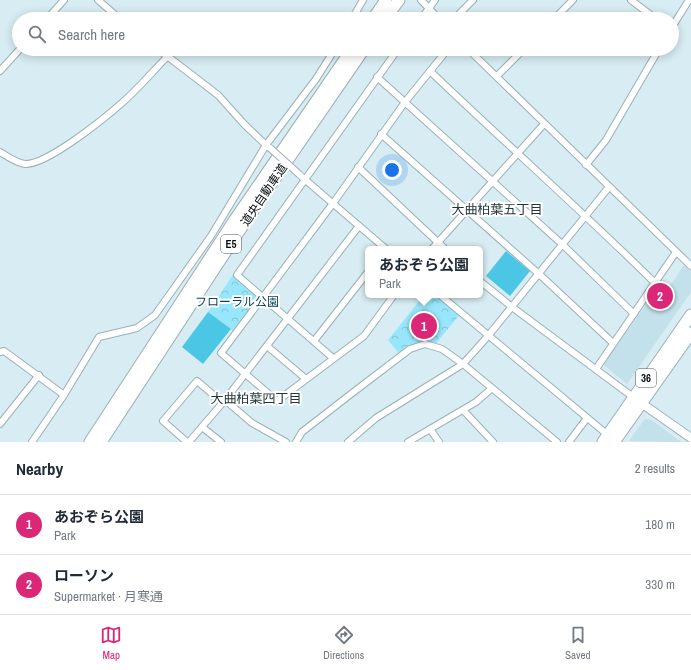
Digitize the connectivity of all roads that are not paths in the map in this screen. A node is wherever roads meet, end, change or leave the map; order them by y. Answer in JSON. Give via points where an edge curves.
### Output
{"nodes":[{"id":1,"x":64,"y":0,"type":"edge"},
{"id":2,"x":98,"y":0,"type":"edge"},
{"id":3,"x":363,"y":0,"type":"edge"},
{"id":4,"x":386,"y":0,"type":"edge"},
{"id":5,"x":399,"y":0,"type":"edge"},
{"id":6,"x":421,"y":0,"type":"edge"},
{"id":7,"x":435,"y":0,"type":"edge"},
{"id":8,"x":473,"y":0,"type":"edge"},
{"id":9,"x":573,"y":0,"type":"edge"},
{"id":10,"x":631,"y":0,"type":"edge"},
{"id":11,"x":689,"y":0,"type":"edge"},
{"id":12,"x":428,"y":7,"type":"junction"},
{"id":13,"x":53,"y":12,"type":"edge"},
{"id":14,"x":112,"y":12,"type":"edge"},
{"id":15,"x":356,"y":12,"type":"edge"},
{"id":16,"x":378,"y":12,"type":"edge"},
{"id":17,"x":391,"y":12,"type":"edge"},
{"id":18,"x":425,"y":12,"type":"edge"},
{"id":19,"x":433,"y":12,"type":"edge"},
{"id":20,"x":461,"y":12,"type":"edge"},
{"id":21,"x":561,"y":12,"type":"edge"},
{"id":22,"x":647,"y":12,"type":"edge"},
{"id":23,"x":679,"y":16,"type":"edge"},
{"id":24,"x":14,"y":56,"type":"edge"},
{"id":25,"x":168,"y":56,"type":"joint"},
{"id":26,"x":331,"y":56,"type":"edge"},
{"id":27,"x":347,"y":56,"type":"edge"},
{"id":28,"x":359,"y":56,"type":"edge"},
{"id":29,"x":393,"y":56,"type":"edge"},
{"id":30,"x":442,"y":56,"type":"edge"},
{"id":31,"x":476,"y":56,"type":"edge"},
{"id":32,"x":517,"y":56,"type":"edge"},
{"id":33,"x":655,"y":56,"type":"edge"},
{"id":34,"x":0,"y":71,"type":"edge"},
{"id":35,"x":430,"y":71,"type":"junction"},
{"id":36,"x":497,"y":76,"type":"junction"},
{"id":37,"x":377,"y":77,"type":"junction"},
{"id":38,"x":405,"y":102,"type":"junction"},
{"id":39,"x":544,"y":124,"type":"junction"},
{"id":40,"x":381,"y":134,"type":"junction"},
{"id":41,"x":268,"y":146,"type":"junction"},
{"id":42,"x":0,"y":152,"type":"edge"},
{"id":43,"x":517,"y":154,"type":"junction"},
{"id":44,"x":586,"y":165,"type":"junction"},
{"id":45,"x":358,"y":167,"type":"junction"},
{"id":46,"x":302,"y":177,"type":"junction"},
{"id":47,"x":492,"y":182,"type":"junction"},
{"id":48,"x":609,"y":187,"type":"junction"},
{"id":49,"x":334,"y":202,"type":"junction"},
{"id":50,"x":466,"y":210,"type":"junction"},
{"id":51,"x":586,"y":215,"type":"junction"},
{"id":52,"x":359,"y":226,"type":"junction"},
{"id":53,"x":438,"y":242,"type":"junction"},
{"id":54,"x":563,"y":245,"type":"junction"},
{"id":55,"x":382,"y":246,"type":"edge"},
{"id":56,"x":435,"y":246,"type":"edge"},
{"id":57,"x":442,"y":246,"type":"edge"},
{"id":58,"x":676,"y":252,"type":"junction"},
{"id":59,"x":691,"y":266,"type":"edge"},
{"id":60,"x":539,"y":274,"type":"junction"},
{"id":61,"x":365,"y":276,"type":"edge"},
{"id":62,"x":654,"y":282,"type":"junction"},
{"id":63,"x":483,"y":283,"type":"edge"},
{"id":64,"x":263,"y":297,"type":"junction"},
{"id":65,"x":392,"y":298,"type":"edge"},
{"id":66,"x":444,"y":298,"type":"edge"},
{"id":67,"x":512,"y":307,"type":"junction"},
{"id":68,"x":634,"y":314,"type":"junction"},
{"id":69,"x":691,"y":315,"type":"edge"},
{"id":70,"x":288,"y":318,"type":"junction"},
{"id":71,"x":691,"y":333,"type":"edge"},
{"id":72,"x":488,"y":336,"type":"junction"},
{"id":73,"x":314,"y":341,"type":"junction"},
{"id":74,"x":614,"y":343,"type":"junction"},
{"id":75,"x":267,"y":346,"type":"junction"},
{"id":76,"x":0,"y":352,"type":"edge"},
{"id":77,"x":334,"y":358,"type":"junction"},
{"id":78,"x":463,"y":364,"type":"junction"},
{"id":79,"x":596,"y":369,"type":"junction"},
{"id":80,"x":245,"y":374,"type":"junction"},
{"id":81,"x":39,"y":375,"type":"junction"},
{"id":82,"x":306,"y":379,"type":"junction"},
{"id":83,"x":491,"y":389,"type":"junction"},
{"id":84,"x":64,"y":395,"type":"junction"},
{"id":85,"x":637,"y":400,"type":"junction"},
{"id":86,"x":224,"y":401,"type":"junction"},
{"id":87,"x":463,"y":410,"type":"junction"},
{"id":88,"x":587,"y":418,"type":"junction"},
{"id":89,"x":0,"y":424,"type":"edge"},
{"id":90,"x":202,"y":427,"type":"junction"},
{"id":91,"x":430,"y":429,"type":"junction"},
{"id":92,"x":691,"y":438,"type":"edge"},
{"id":93,"x":610,"y":440,"type":"edge"},
{"id":94,"x":32,"y":442,"type":"edge"},
{"id":95,"x":90,"y":442,"type":"edge"},
{"id":96,"x":101,"y":442,"type":"edge"},
{"id":97,"x":188,"y":442,"type":"edge"},
{"id":98,"x":221,"y":442,"type":"edge"},
{"id":99,"x":286,"y":442,"type":"edge"},
{"id":100,"x":296,"y":442,"type":"edge"},
{"id":101,"x":348,"y":442,"type":"edge"},
{"id":102,"x":408,"y":442,"type":"edge"},
{"id":103,"x":439,"y":442,"type":"edge"},
{"id":104,"x":493,"y":442,"type":"edge"},
{"id":105,"x":557,"y":442,"type":"edge"},
{"id":106,"x":569,"y":442,"type":"edge"}],
"edges":[{"from":1,"to":13,"type":"street"},
{"from":2,"to":14,"type":"street"},
{"from":3,"to":15,"type":"street"},
{"from":4,"to":16,"type":"highway"},
{"from":5,"to":17,"type":"highway"},
{"from":6,"to":12,"type":"street"},
{"from":7,"to":12,"type":"street"},
{"from":8,"to":20,"type":"street"},
{"from":9,"to":21,"type":"street"},
{"from":10,"to":22,"type":"street"},
{"from":11,"to":23,"type":"street"},
{"from":12,"to":18,"type":"street"},
{"from":12,"to":19,"type":"street"},
{"from":24,"to":34,"type":"street"},
{"from":25,"to":41,"type":"street","via":[[218,95]]},
{"from":25,"to":42,"type":"street","via":[[122,102],[55,153],[25,164]]},
{"from":26,"to":41,"type":"street"},
{"from":27,"to":95,"type":"highway","name":"道央自動車道","number":"E5","via":[[234,221]]},
{"from":28,"to":96,"type":"highway","name":"道央自動車道","number":"E5","via":[[247,219]]},
{"from":29,"to":37,"type":"street"},
{"from":30,"to":35,"type":"street"},
{"from":31,"to":36,"type":"street"},
{"from":32,"to":36,"type":"street"},
{"from":33,"to":44,"type":"street","via":[[606,140]]},
{"from":35,"to":38,"type":"street"},
{"from":35,"to":43,"type":"street"},
{"from":36,"to":39,"type":"street"},
{"from":37,"to":38,"type":"street"},
{"from":37,"to":46,"type":"street"},
{"from":38,"to":40,"type":"street"},
{"from":38,"to":47,"type":"street"},
{"from":39,"to":43,"type":"street"},
{"from":39,"to":44,"type":"street"},
{"from":40,"to":45,"type":"street"},
{"from":40,"to":50,"type":"street"},
{"from":41,"to":46,"type":"street","bridge":true},
{"from":41,"to":84,"type":"street","via":[[211,236],[155,315],[137,328],[99,337]]},
{"from":43,"to":47,"type":"street"},
{"from":43,"to":51,"type":"street"},
{"from":44,"to":48,"type":"street"},
{"from":45,"to":49,"type":"street"},
{"from":45,"to":53,"type":"street"},
{"from":46,"to":49,"type":"street"},
{"from":46,"to":64,"type":"street","via":[[238,275]]},
{"from":47,"to":50,"type":"street"},
{"from":47,"to":54,"type":"street"},
{"from":48,"to":51,"type":"street"},
{"from":48,"to":58,"type":"street"},
{"from":49,"to":52,"type":"street"},
{"from":49,"to":64,"type":"street"},
{"from":50,"to":53,"type":"street"},
{"from":50,"to":60,"type":"street"},
{"from":51,"to":54,"type":"street"},
{"from":51,"to":62,"type":"street"},
{"from":52,"to":55,"type":"street"},
{"from":52,"to":70,"type":"street"},
{"from":53,"to":56,"type":"street"},
{"from":53,"to":57,"type":"street"},
{"from":54,"to":60,"type":"street"},
{"from":54,"to":68,"type":"street"},
{"from":58,"to":59,"type":"street"},
{"from":58,"to":62,"type":"street"},
{"from":60,"to":67,"type":"street"},
{"from":60,"to":74,"type":"street"},
{"from":61,"to":73,"type":"street"},
{"from":62,"to":68,"type":"street"},
{"from":63,"to":67,"type":"street"},
{"from":64,"to":70,"type":"street"},
{"from":64,"to":80,"type":"street","via":[[221,353]]},
{"from":65,"to":77,"type":"street","via":[[364,336]]},
{"from":66,"to":72,"type":"street"},
{"from":67,"to":72,"type":"street"},
{"from":67,"to":79,"type":"street"},
{"from":68,"to":74,"type":"street"},
{"from":69,"to":85,"type":"highway","number":"36"},
{"from":70,"to":73,"type":"street"},
{"from":70,"to":75,"type":"street"},
{"from":71,"to":85,"type":"highway","number":"36"},
{"from":72,"to":78,"type":"street"},
{"from":72,"to":88,"type":"street"},
{"from":73,"to":77,"type":"street"},
{"from":74,"to":79,"type":"street"},
{"from":75,"to":80,"type":"street"},
{"from":75,"to":82,"type":"street"},
{"from":76,"to":81,"type":"street","via":[[4,351]]},
{"from":77,"to":82,"type":"street"},
{"from":78,"to":83,"type":"street"},
{"from":78,"to":100,"type":"street","via":[[442,349],[425,344],[410,349],[302,432]]},
{"from":78,"to":101,"type":"street","via":[[376,418]]},
{"from":79,"to":85,"type":"street"},
{"from":80,"to":82,"type":"street","via":[[277,401]]},
{"from":80,"to":86,"type":"street"},
{"from":81,"to":84,"type":"street"},
{"from":81,"to":89,"type":"street"},
{"from":83,"to":87,"type":"street"},
{"from":83,"to":105,"type":"street"},
{"from":84,"to":94,"type":"street"},
{"from":85,"to":92,"type":"street"},
{"from":85,"to":93,"type":"highway","number":"36"},
{"from":86,"to":90,"type":"street"},
{"from":86,"to":97,"type":"street","via":[[197,381],[163,421]]},
{"from":86,"to":99,"type":"street","via":[[252,423]]},
{"from":87,"to":91,"type":"street"},
{"from":87,"to":104,"type":"street"},
{"from":88,"to":93,"type":"street"},
{"from":88,"to":106,"type":"street"},
{"from":90,"to":97,"type":"street"},
{"from":90,"to":98,"type":"street"},
{"from":91,"to":102,"type":"street"},
{"from":91,"to":103,"type":"street"}]}
